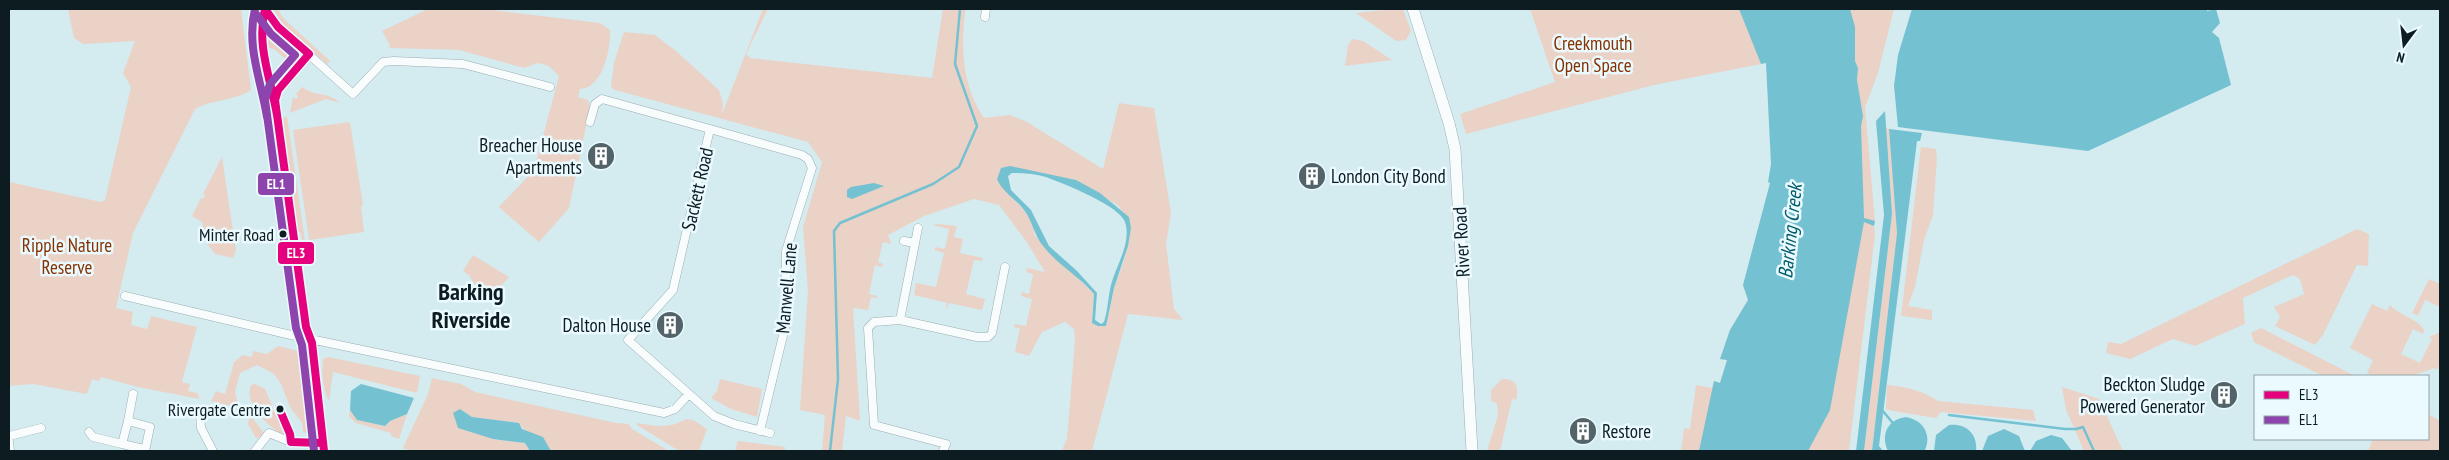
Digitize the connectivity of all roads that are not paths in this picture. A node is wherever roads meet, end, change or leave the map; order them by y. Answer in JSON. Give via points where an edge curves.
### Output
{"nodes":[{"id":1,"x":264,"y":9,"type":"edge"},
{"id":2,"x":1413,"y":9,"type":"edge"},
{"id":3,"x":309,"y":54,"type":"junction"},
{"id":4,"x":550,"y":87,"type":"dead end"},
{"id":5,"x":590,"y":122,"type":"dead end"},
{"id":6,"x":710,"y":129,"type":"junction"},
{"id":7,"x":918,"y":228,"type":"dead end"},
{"id":8,"x":904,"y":241,"type":"dead end"},
{"id":9,"x":914,"y":243,"type":"junction"},
{"id":10,"x":1005,"y":267,"type":"dead end"},
{"id":11,"x":124,"y":296,"type":"dead end"},
{"id":12,"x":900,"y":320,"type":"junction"},
{"id":13,"x":311,"y":339,"type":"junction"},
{"id":14,"x":133,"y":394,"type":"dead end"},
{"id":15,"x":688,"y":395,"type":"junction"},
{"id":16,"x":191,"y":411,"type":"dead end"},
{"id":17,"x":128,"y":421,"type":"junction"},
{"id":18,"x":41,"y":428,"type":"dead end"},
{"id":19,"x":760,"y":431,"type":"junction"},
{"id":20,"x":88,"y":432,"type":"dead end"},
{"id":21,"x":770,"y":433,"type":"dead end"},
{"id":22,"x":9,"y":436,"type":"edge"},
{"id":23,"x":9,"y":442,"type":"edge"},
{"id":24,"x":122,"y":444,"type":"junction"},
{"id":25,"x":324,"y":447,"type":"edge"},
{"id":26,"x":145,"y":450,"type":"edge"},
{"id":27,"x":10,"y":451,"type":"edge"},
{"id":28,"x":213,"y":451,"type":"edge"},
{"id":29,"x":255,"y":451,"type":"edge"},
{"id":30,"x":943,"y":451,"type":"edge"},
{"id":31,"x":1472,"y":451,"type":"edge"}],
"edges":[{"from":1,"to":3,"type":"street","via":[[278,27]]},
{"from":2,"to":31,"type":"street","name":"River Road","via":[[1455,149]]},
{"from":3,"to":4,"type":"street","via":[[353,94],[383,62],[394,61],[463,64]]},
{"from":3,"to":13,"type":"street","via":[[278,90],[275,100],[306,328]]},
{"from":5,"to":6,"type":"street","name":"Sackett Road","via":[[595,104],[602,99]]},
{"from":6,"to":15,"type":"street","name":"Sackett Road","via":[[673,290],[628,340]]},
{"from":6,"to":19,"type":"street","name":"Manwell Lane","via":[[802,155],[812,168],[786,251],[786,323]]},
{"from":7,"to":9,"type":"street"},
{"from":8,"to":9,"type":"street"},
{"from":9,"to":12,"type":"street"},
{"from":10,"to":12,"type":"street","via":[[992,333],[988,337]]},
{"from":11,"to":13,"type":"street"},
{"from":12,"to":30,"type":"street","via":[[874,322],[868,328],[874,425],[946,444]]},
{"from":13,"to":15,"type":"street","via":[[664,413],[675,409]]},
{"from":13,"to":25,"type":"street"},
{"from":14,"to":17,"type":"street"},
{"from":15,"to":19,"type":"street","via":[[721,420]]},
{"from":16,"to":28,"type":"street","via":[[200,413],[201,428]]},
{"from":17,"to":24,"type":"street"},
{"from":17,"to":26,"type":"street","via":[[150,427]]},
{"from":18,"to":22,"type":"street"},
{"from":19,"to":21,"type":"street"},
{"from":20,"to":24,"type":"street"},
{"from":23,"to":27,"type":"street"},
{"from":24,"to":26,"type":"street"},
{"from":25,"to":29,"type":"street","via":[[291,442],[269,433]]}]}
